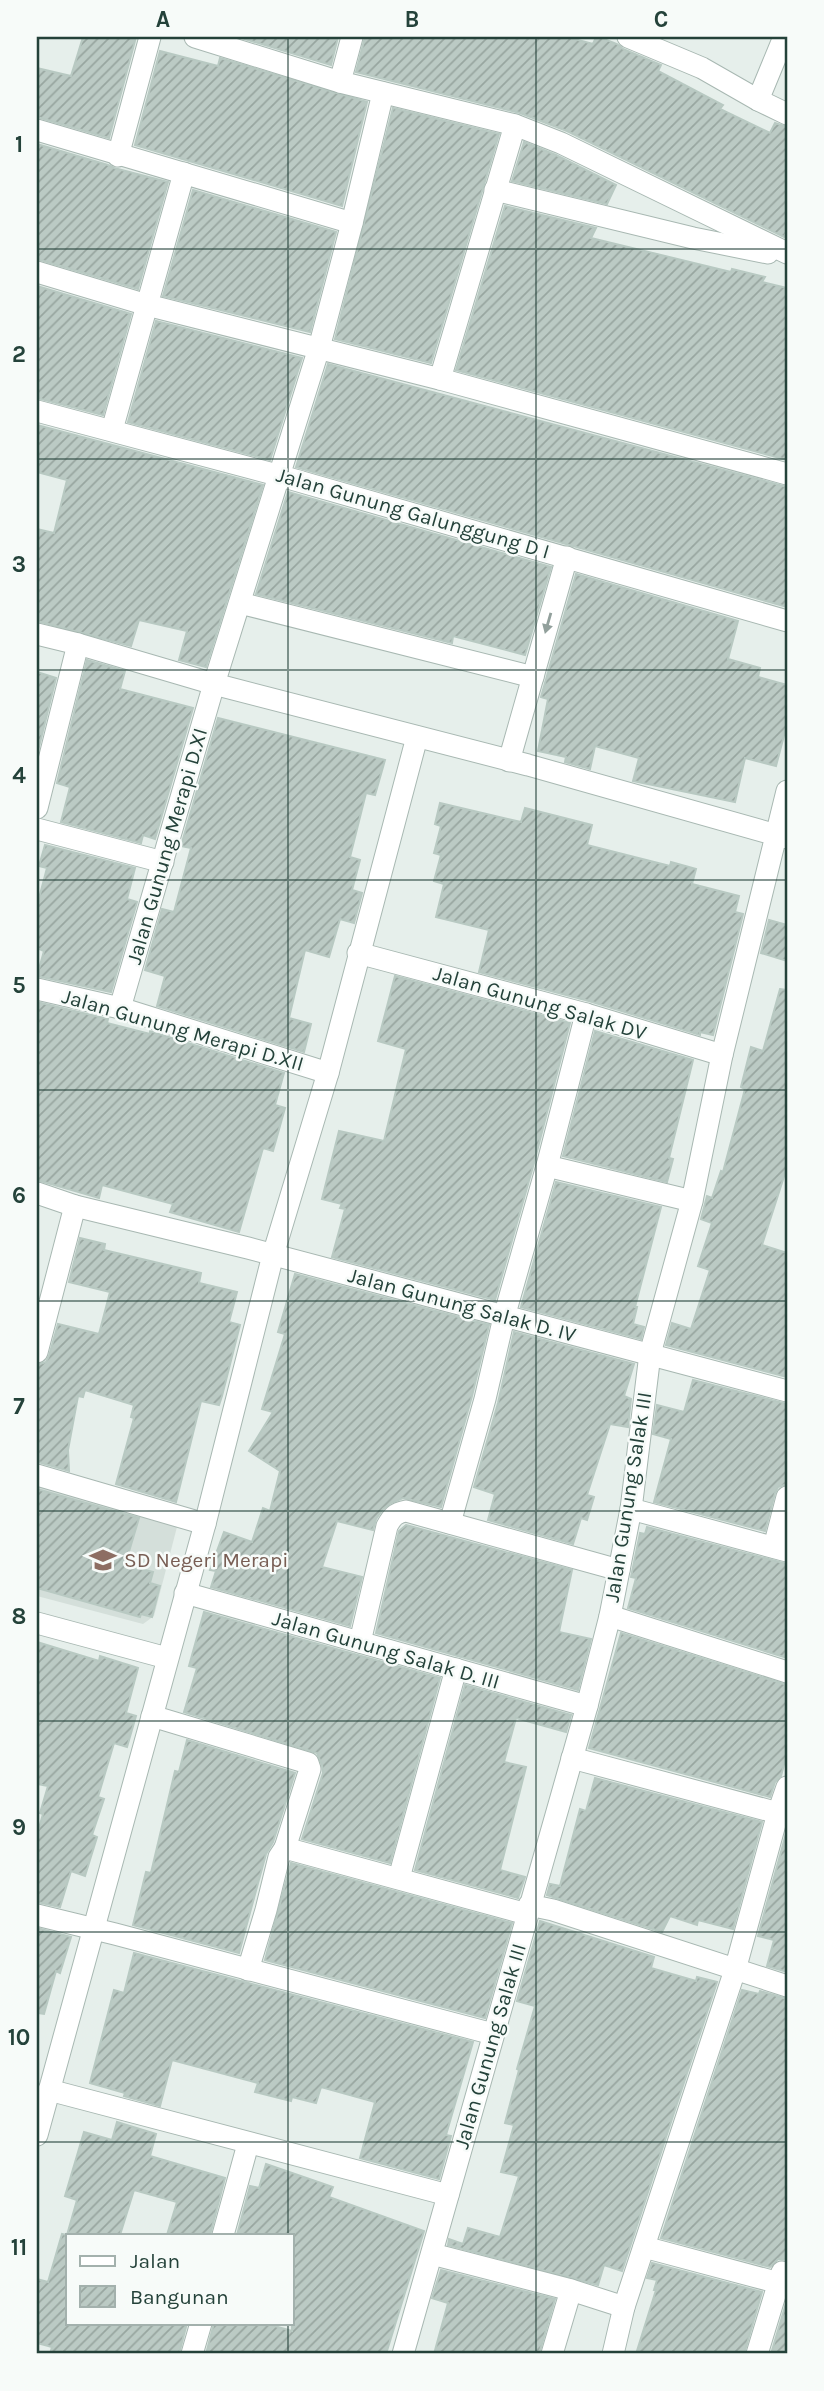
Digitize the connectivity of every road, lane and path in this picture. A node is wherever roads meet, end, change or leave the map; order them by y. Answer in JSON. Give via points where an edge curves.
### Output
{"nodes":[{"id":1,"x":150,"y":37,"type":"edge"},
{"id":2,"x":195,"y":37,"type":"edge"},
{"id":3,"x":352,"y":37,"type":"edge"},
{"id":4,"x":628,"y":37,"type":"edge"},
{"id":5,"x":784,"y":37,"type":"edge"},
{"id":6,"x":663,"y":43,"type":"edge"},
{"id":7,"x":340,"y":82,"type":"junction"},
{"id":8,"x":383,"y":93,"type":"junction"},
{"id":9,"x":758,"y":100,"type":"junction"},
{"id":10,"x":787,"y":114,"type":"edge"},
{"id":11,"x":514,"y":125,"type":"junction"},
{"id":12,"x":37,"y":130,"type":"edge"},
{"id":13,"x":118,"y":156,"type":"junction"},
{"id":14,"x":184,"y":173,"type":"junction"},
{"id":15,"x":495,"y":190,"type":"junction"},
{"id":16,"x":352,"y":223,"type":"junction"},
{"id":17,"x":787,"y":255,"type":"edge"},
{"id":18,"x":37,"y":271,"type":"edge"},
{"id":19,"x":147,"y":305,"type":"junction"},
{"id":20,"x":319,"y":348,"type":"junction"},
{"id":21,"x":440,"y":379,"type":"junction"},
{"id":22,"x":37,"y":411,"type":"edge"},
{"id":23,"x":112,"y":430,"type":"junction"},
{"id":24,"x":787,"y":474,"type":"edge"},
{"id":25,"x":281,"y":475,"type":"junction"},
{"id":26,"x":567,"y":557,"type":"junction"},
{"id":27,"x":240,"y":603,"type":"junction"},
{"id":28,"x":787,"y":621,"type":"edge"},
{"id":29,"x":37,"y":634,"type":"edge"},
{"id":30,"x":78,"y":644,"type":"junction"},
{"id":31,"x":533,"y":677,"type":"junction"},
{"id":32,"x":214,"y":684,"type":"junction"},
{"id":33,"x":417,"y":737,"type":"junction"},
{"id":34,"x":509,"y":761,"type":"junction"},
{"id":35,"x":40,"y":783,"type":"edge"},
{"id":36,"x":787,"y":792,"type":"edge"},
{"id":37,"x":37,"y":807,"type":"edge"},
{"id":38,"x":37,"y":829,"type":"edge"},
{"id":39,"x":782,"y":836,"type":"edge"},
{"id":40,"x":163,"y":862,"type":"junction"},
{"id":41,"x":358,"y":953,"type":"junction"},
{"id":42,"x":37,"y":989,"type":"edge"},
{"id":43,"x":120,"y":1008,"type":"junction"},
{"id":44,"x":586,"y":1014,"type":"junction"},
{"id":45,"x":722,"y":1055,"type":"junction"},
{"id":46,"x":328,"y":1073,"type":"junction"},
{"id":47,"x":547,"y":1166,"type":"junction"},
{"id":48,"x":37,"y":1194,"type":"edge"},
{"id":49,"x":692,"y":1201,"type":"junction"},
{"id":50,"x":75,"y":1206,"type":"junction"},
{"id":51,"x":273,"y":1255,"type":"junction"},
{"id":52,"x":504,"y":1317,"type":"junction"},
{"id":53,"x":37,"y":1347,"type":"edge"},
{"id":54,"x":650,"y":1354,"type":"junction"},
{"id":55,"x":787,"y":1391,"type":"edge"},
{"id":56,"x":37,"y":1475,"type":"edge"},
{"id":57,"x":787,"y":1497,"type":"edge"},
{"id":58,"x":631,"y":1509,"type":"junction"},
{"id":59,"x":450,"y":1523,"type":"junction"},
{"id":60,"x":205,"y":1524,"type":"junction"},
{"id":61,"x":781,"y":1549,"type":"edge"},
{"id":62,"x":619,"y":1570,"type":"junction"},
{"id":63,"x":185,"y":1593,"type":"junction"},
{"id":64,"x":610,"y":1616,"type":"junction"},
{"id":65,"x":37,"y":1623,"type":"edge"},
{"id":66,"x":360,"y":1642,"type":"junction"},
{"id":67,"x":167,"y":1658,"type":"junction"},
{"id":68,"x":456,"y":1669,"type":"junction"},
{"id":69,"x":787,"y":1672,"type":"edge"},
{"id":70,"x":587,"y":1706,"type":"junction"},
{"id":71,"x":152,"y":1716,"type":"junction"},
{"id":72,"x":572,"y":1758,"type":"junction"},
{"id":73,"x":787,"y":1787,"type":"edge"},
{"id":74,"x":778,"y":1813,"type":"junction"},
{"id":75,"x":285,"y":1848,"type":"junction"},
{"id":76,"x":399,"y":1878,"type":"junction"},
{"id":77,"x":528,"y":1910,"type":"junction"},
{"id":78,"x":37,"y":1915,"type":"edge"},
{"id":79,"x":93,"y":1930,"type":"junction"},
{"id":80,"x":248,"y":1970,"type":"junction"},
{"id":81,"x":734,"y":1970,"type":"junction"},
{"id":82,"x":787,"y":1986,"type":"edge"},
{"id":83,"x":493,"y":2034,"type":"junction"},
{"id":84,"x":49,"y":2090,"type":"junction"},
{"id":85,"x":37,"y":2134,"type":"edge"},
{"id":86,"x":248,"y":2144,"type":"junction"},
{"id":87,"x":447,"y":2195,"type":"junction"},
{"id":88,"x":223,"y":2234,"type":"edge"},
{"id":89,"x":644,"y":2247,"type":"junction"},
{"id":90,"x":432,"y":2254,"type":"junction"},
{"id":91,"x":571,"y":2290,"type":"junction"},
{"id":92,"x":624,"y":2307,"type":"junction"},
{"id":93,"x":201,"y":2324,"type":"edge"},
{"id":94,"x":192,"y":2354,"type":"edge"},
{"id":95,"x":403,"y":2354,"type":"edge"},
{"id":96,"x":552,"y":2354,"type":"edge"},
{"id":97,"x":613,"y":2354,"type":"edge"},
{"id":98,"x":757,"y":2354,"type":"edge"}],
"edges":[{"from":1,"to":13,"type":"street"},
{"from":2,"to":7,"type":"street"},
{"from":3,"to":7,"type":"street"},
{"from":4,"to":6,"type":"street"},
{"from":5,"to":9,"type":"street"},
{"from":6,"to":9,"type":"street"},
{"from":7,"to":8,"type":"street"},
{"from":8,"to":11,"type":"street"},
{"from":8,"to":16,"type":"street","name":"Jalan Gunung Merapi D.XI"},
{"from":9,"to":10,"type":"street"},
{"from":11,"to":15,"type":"street"},
{"from":11,"to":17,"type":"street"},
{"from":12,"to":13,"type":"street"},
{"from":13,"to":14,"type":"street"},
{"from":14,"to":16,"type":"street"},
{"from":14,"to":19,"type":"street"},
{"from":15,"to":17,"type":"street","via":[[693,238]]},
{"from":15,"to":21,"type":"street"},
{"from":16,"to":20,"type":"street","name":"Jalan Gunung Merapi D.XI"},
{"from":18,"to":19,"type":"street"},
{"from":19,"to":20,"type":"street"},
{"from":19,"to":23,"type":"street"},
{"from":20,"to":21,"type":"street"},
{"from":20,"to":25,"type":"street","name":"Jalan Gunung Merapi D.XI"},
{"from":21,"to":24,"type":"street"},
{"from":22,"to":23,"type":"street","name":"Jalan Gunung Galunggung D I"},
{"from":23,"to":25,"type":"street","name":"Jalan Gunung Galunggung D I"},
{"from":25,"to":26,"type":"street","name":"Jalan Gunung Galunggung D I"},
{"from":25,"to":27,"type":"street","name":"Jalan Gunung Merapi D.XI"},
{"from":26,"to":28,"type":"street","name":"Jalan Gunung Galunggung D I"},
{"from":26,"to":31,"type":"street","one_way":true},
{"from":27,"to":31,"type":"street"},
{"from":27,"to":32,"type":"street","name":"Jalan Gunung Merapi D.XI"},
{"from":29,"to":30,"type":"street"},
{"from":30,"to":32,"type":"street"},
{"from":30,"to":35,"type":"street"},
{"from":31,"to":34,"type":"street"},
{"from":32,"to":33,"type":"street"},
{"from":32,"to":40,"type":"street","name":"Jalan Gunung Merapi D.XI"},
{"from":33,"to":34,"type":"street"},
{"from":33,"to":41,"type":"street"},
{"from":34,"to":39,"type":"street"},
{"from":35,"to":37,"type":"street"},
{"from":36,"to":39,"type":"street","name":"Jalan Gunung Salak III"},
{"from":38,"to":40,"type":"street"},
{"from":39,"to":45,"type":"street","name":"Jalan Gunung Salak III"},
{"from":40,"to":43,"type":"street","name":"Jalan Gunung Merapi D.XI"},
{"from":41,"to":44,"type":"street","name":"Jalan Gunung Salak DV"},
{"from":41,"to":46,"type":"street"},
{"from":42,"to":43,"type":"street","name":"Jalan Gunung Merapi D.XII"},
{"from":43,"to":46,"type":"street","name":"Jalan Gunung Merapi D.XII"},
{"from":44,"to":45,"type":"street","name":"Jalan Gunung Salak DV"},
{"from":44,"to":47,"type":"street"},
{"from":45,"to":49,"type":"street","name":"Jalan Gunung Salak III"},
{"from":46,"to":51,"type":"street"},
{"from":47,"to":49,"type":"street"},
{"from":47,"to":52,"type":"street"},
{"from":48,"to":50,"type":"street","name":"Jalan Gunung Salak D. IV"},
{"from":49,"to":54,"type":"street","name":"Jalan Gunung Salak III"},
{"from":50,"to":51,"type":"street","name":"Jalan Gunung Salak D. IV"},
{"from":50,"to":53,"type":"street"},
{"from":51,"to":52,"type":"street","name":"Jalan Gunung Salak D. IV"},
{"from":51,"to":60,"type":"street"},
{"from":52,"to":54,"type":"street","name":"Jalan Gunung Salak D. IV"},
{"from":52,"to":59,"type":"street"},
{"from":54,"to":55,"type":"street","name":"Jalan Gunung Salak D. IV"},
{"from":54,"to":58,"type":"street","name":"Jalan Gunung Salak III"},
{"from":56,"to":60,"type":"street"},
{"from":57,"to":61,"type":"street"},
{"from":58,"to":61,"type":"street"},
{"from":58,"to":62,"type":"street","name":"Jalan Gunung Salak III"},
{"from":59,"to":62,"type":"street"},
{"from":59,"to":66,"type":"street","via":[[406,1511],[393,1515]]},
{"from":60,"to":63,"type":"street"},
{"from":62,"to":64,"type":"street","name":"Jalan Gunung Salak III"},
{"from":63,"to":66,"type":"street","name":"Jalan Gunung Salak D. III"},
{"from":63,"to":67,"type":"street"},
{"from":64,"to":69,"type":"street"},
{"from":64,"to":70,"type":"street","name":"Jalan Gunung Salak III"},
{"from":65,"to":67,"type":"street"},
{"from":66,"to":68,"type":"street","name":"Jalan Gunung Salak D. III"},
{"from":67,"to":71,"type":"street"},
{"from":68,"to":70,"type":"street","name":"Jalan Gunung Salak D. III"},
{"from":68,"to":76,"type":"street"},
{"from":70,"to":72,"type":"street","name":"Jalan Gunung Salak III"},
{"from":71,"to":75,"type":"street","via":[[307,1763],[310,1769]]},
{"from":71,"to":79,"type":"street"},
{"from":72,"to":74,"type":"street"},
{"from":72,"to":77,"type":"street","name":"Jalan Gunung Salak III"},
{"from":73,"to":74,"type":"street"},
{"from":74,"to":81,"type":"street"},
{"from":75,"to":76,"type":"street"},
{"from":75,"to":80,"type":"street"},
{"from":76,"to":77,"type":"street"},
{"from":77,"to":81,"type":"street","via":[[553,1910]]},
{"from":77,"to":83,"type":"street","name":"Jalan Gunung Salak III"},
{"from":78,"to":79,"type":"street"},
{"from":79,"to":80,"type":"street"},
{"from":79,"to":84,"type":"street"},
{"from":80,"to":83,"type":"street"},
{"from":81,"to":82,"type":"street"},
{"from":81,"to":89,"type":"street"},
{"from":83,"to":87,"type":"street","name":"Jalan Gunung Salak III"},
{"from":84,"to":85,"type":"street"},
{"from":84,"to":86,"type":"street"},
{"from":86,"to":87,"type":"street"},
{"from":86,"to":88,"type":"street"},
{"from":87,"to":90,"type":"street","name":"Jalan Gunung Salak III"},
{"from":89,"to":92,"type":"street"},
{"from":89,"to":98,"type":"street","via":[[780,2277]]},
{"from":90,"to":91,"type":"street"},
{"from":90,"to":95,"type":"street","name":"Jalan Gunung Salak III"},
{"from":91,"to":92,"type":"street"},
{"from":91,"to":96,"type":"street"},
{"from":92,"to":97,"type":"street"},
{"from":93,"to":94,"type":"street"}]}
